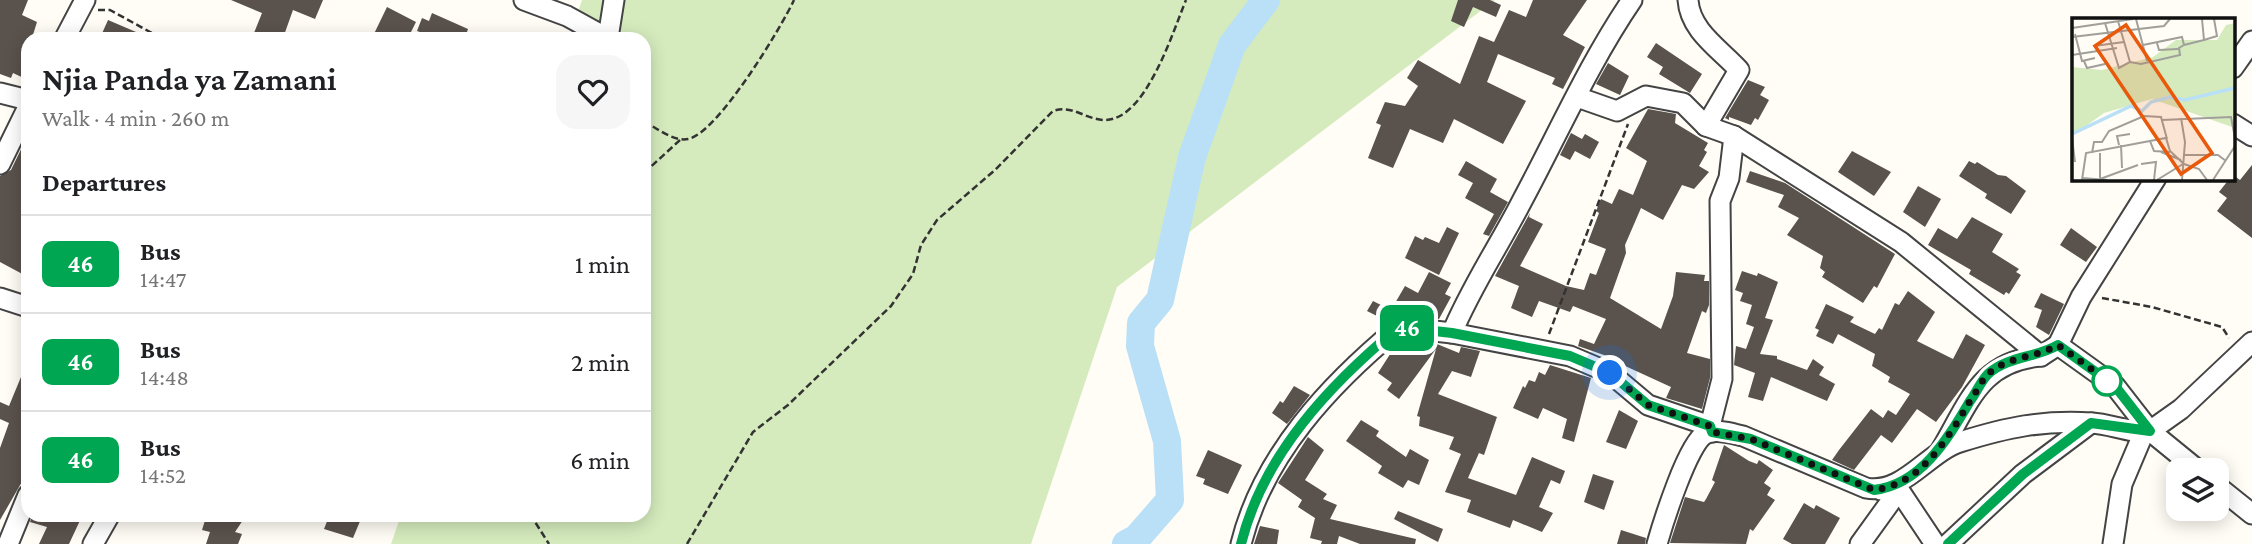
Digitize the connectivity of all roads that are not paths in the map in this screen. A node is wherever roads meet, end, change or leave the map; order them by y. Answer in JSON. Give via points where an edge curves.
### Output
{"nodes":[{"id":1,"x":524,"y":0,"type":"edge"},
{"id":2,"x":614,"y":0,"type":"edge"},
{"id":3,"x":1632,"y":0,"type":"edge"},
{"id":4,"x":1689,"y":0,"type":"edge"},
{"id":5,"x":81,"y":7,"type":"edge"},
{"id":6,"x":68,"y":32,"type":"edge"},
{"id":7,"x":596,"y":32,"type":"edge"},
{"id":8,"x":608,"y":32,"type":"edge"},
{"id":9,"x":2252,"y":41,"type":"edge"},
{"id":10,"x":2234,"y":67,"type":"edge"},
{"id":11,"x":0,"y":93,"type":"edge"},
{"id":12,"x":1577,"y":97,"type":"junction"},
{"id":13,"x":21,"y":98,"type":"edge"},
{"id":14,"x":21,"y":121,"type":"edge"},
{"id":15,"x":2234,"y":125,"type":"edge"},
{"id":16,"x":1706,"y":126,"type":"junction"},
{"id":17,"x":1734,"y":136,"type":"junction"},
{"id":18,"x":2252,"y":136,"type":"edge"},
{"id":19,"x":0,"y":164,"type":"edge"},
{"id":20,"x":2155,"y":180,"type":"edge"},
{"id":21,"x":0,"y":298,"type":"edge"},
{"id":22,"x":21,"y":305,"type":"edge"},
{"id":23,"x":1452,"y":333,"type":"junction"},
{"id":24,"x":2245,"y":347,"type":"edge"},
{"id":25,"x":2049,"y":351,"type":"junction"},
{"id":26,"x":2091,"y":423,"type":"junction"},
{"id":27,"x":1711,"y":429,"type":"junction"},
{"id":28,"x":2147,"y":431,"type":"junction"},
{"id":29,"x":1941,"y":450,"type":"junction"},
{"id":30,"x":2182,"y":458,"type":"edge"},
{"id":31,"x":1874,"y":490,"type":"junction"},
{"id":32,"x":1899,"y":490,"type":"junction"},
{"id":33,"x":2229,"y":496,"type":"edge"},
{"id":34,"x":21,"y":512,"type":"edge"},
{"id":35,"x":2252,"y":514,"type":"edge"},
{"id":36,"x":105,"y":522,"type":"edge"},
{"id":37,"x":8,"y":544,"type":"edge"},
{"id":38,"x":93,"y":544,"type":"edge"},
{"id":39,"x":1241,"y":544,"type":"edge"},
{"id":40,"x":1657,"y":544,"type":"edge"},
{"id":41,"x":1860,"y":544,"type":"edge"},
{"id":42,"x":1935,"y":544,"type":"edge"},
{"id":43,"x":1948,"y":544,"type":"edge"},
{"id":44,"x":2113,"y":544,"type":"edge"}],
"edges":[{"from":1,"to":7,"type":"street"},
{"from":2,"to":8,"type":"street"},
{"from":3,"to":12,"type":"street"},
{"from":4,"to":16,"type":"street","via":[[1706,39],[1739,70]]},
{"from":5,"to":6,"type":"street"},
{"from":9,"to":10,"type":"street"},
{"from":11,"to":13,"type":"street"},
{"from":12,"to":16,"type":"street","via":[[1617,111],[1646,96],[1683,103]]},
{"from":12,"to":23,"type":"street","via":[[1467,297]]},
{"from":14,"to":19,"type":"street"},
{"from":15,"to":18,"type":"street"},
{"from":16,"to":17,"type":"street"},
{"from":17,"to":25,"type":"street","via":[[1900,242]]},
{"from":17,"to":27,"type":"street","via":[[1720,201],[1722,379]]},
{"from":20,"to":25,"type":"street"},
{"from":21,"to":22,"type":"street"},
{"from":23,"to":27,"type":"street","via":[[1570,356],[1610,373],[1648,405]]},
{"from":23,"to":39,"type":"street","via":[[1399,327],[1369,352],[1292,435],[1270,469]]},
{"from":24,"to":28,"type":"street","via":[[2181,409]]},
{"from":25,"to":28,"type":"street","via":[[2115,386]]},
{"from":25,"to":29,"type":"street","via":[[2023,357],[1987,375]]},
{"from":26,"to":28,"type":"street"},
{"from":26,"to":29,"type":"street","via":[[2039,422]]},
{"from":26,"to":43,"type":"street","via":[[2023,474]]},
{"from":27,"to":31,"type":"street","via":[[1751,439]]},
{"from":27,"to":40,"type":"street","via":[[1696,442]]},
{"from":28,"to":30,"type":"street"},
{"from":28,"to":44,"type":"street","via":[[2122,484]]},
{"from":29,"to":31,"type":"street","via":[[1893,485]]},
{"from":31,"to":32,"type":"street"},
{"from":32,"to":41,"type":"street"},
{"from":32,"to":42,"type":"street"},
{"from":33,"to":35,"type":"street"},
{"from":34,"to":37,"type":"street"},
{"from":36,"to":38,"type":"street"}]}
